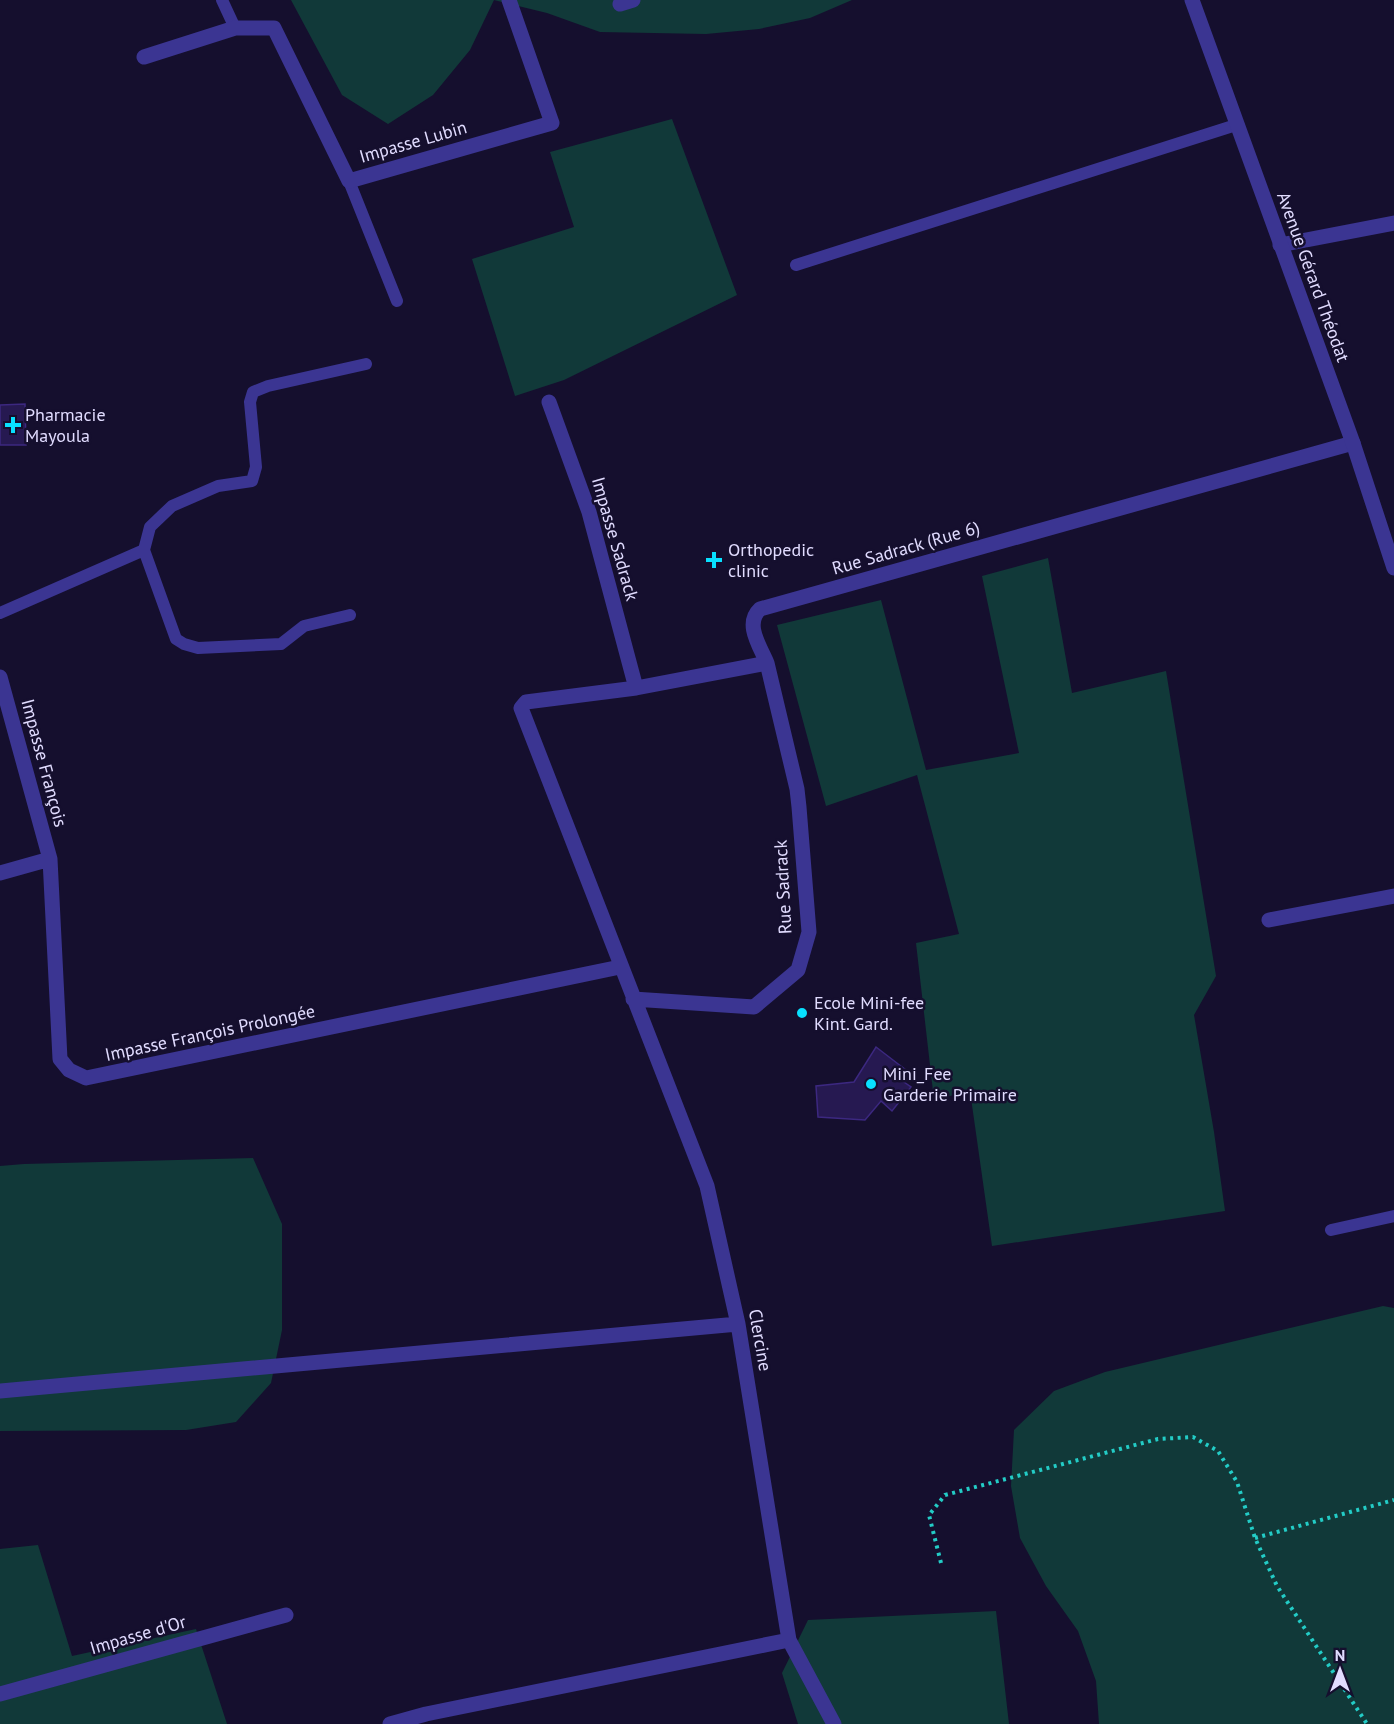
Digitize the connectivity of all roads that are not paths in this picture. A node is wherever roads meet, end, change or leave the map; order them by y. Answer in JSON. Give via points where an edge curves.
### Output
{"nodes":[{"id":1,"x":222,"y":0,"type":"edge"},
{"id":2,"x":509,"y":0,"type":"edge"},
{"id":3,"x":1192,"y":0,"type":"edge"},
{"id":4,"x":235,"y":28,"type":"junction"},
{"id":5,"x":144,"y":57,"type":"dead end"},
{"id":6,"x":1236,"y":124,"type":"junction"},
{"id":7,"x":349,"y":181,"type":"junction"},
{"id":8,"x":1394,"y":223,"type":"edge"},
{"id":9,"x":1280,"y":245,"type":"junction"},
{"id":10,"x":796,"y":265,"type":"dead end"},
{"id":11,"x":397,"y":301,"type":"dead end"},
{"id":12,"x":366,"y":364,"type":"dead end"},
{"id":13,"x":549,"y":402,"type":"dead end"},
{"id":14,"x":1353,"y":443,"type":"junction"},
{"id":15,"x":144,"y":550,"type":"junction"},
{"id":16,"x":1394,"y":568,"type":"edge"},
{"id":17,"x":0,"y":614,"type":"edge"},
{"id":18,"x":350,"y":615,"type":"dead end"},
{"id":19,"x":766,"y":663,"type":"junction"},
{"id":20,"x":0,"y":677,"type":"edge"},
{"id":21,"x":636,"y":688,"type":"junction"},
{"id":22,"x":50,"y":859,"type":"junction"},
{"id":23,"x":0,"y":873,"type":"edge"},
{"id":24,"x":1394,"y":896,"type":"edge"},
{"id":25,"x":1269,"y":920,"type":"dead end"},
{"id":26,"x":620,"y":968,"type":"junction"},
{"id":27,"x":633,"y":999,"type":"junction"},
{"id":28,"x":1394,"y":1216,"type":"edge"},
{"id":29,"x":1331,"y":1230,"type":"dead end"},
{"id":30,"x":738,"y":1324,"type":"junction"},
{"id":31,"x":0,"y":1391,"type":"edge"},
{"id":32,"x":286,"y":1614,"type":"dead end"},
{"id":33,"x":789,"y":1640,"type":"junction"},
{"id":34,"x":0,"y":1694,"type":"edge"},
{"id":35,"x":390,"y":1724,"type":"edge"},
{"id":36,"x":834,"y":1724,"type":"edge"}],
"edges":[{"from":1,"to":4,"type":"lane"},
{"from":2,"to":7,"type":"street","name":"Impasse Lubin","via":[[552,123]]},
{"from":3,"to":6,"type":"street","name":"Avenue Gérard Théodat"},
{"from":4,"to":5,"type":"street","name":"Impasse Lubin"},
{"from":4,"to":7,"type":"street","name":"Impasse Lubin","via":[[274,28]]},
{"from":6,"to":9,"type":"street","name":"Avenue Gérard Théodat"},
{"from":6,"to":10,"type":"lane"},
{"from":7,"to":11,"type":"lane"},
{"from":8,"to":9,"type":"street"},
{"from":9,"to":14,"type":"street","name":"Avenue Gérard Théodat"},
{"from":12,"to":15,"type":"lane","via":[[253,392],[252,481],[218,486],[172,506],[150,527]]},
{"from":13,"to":21,"type":"street","name":"Impasse Sadrack","via":[[589,512]]},
{"from":14,"to":16,"type":"street","name":"Avenue Gérard Théodat"},
{"from":14,"to":19,"type":"street","name":"Rue Sadrack (Rue 6)","via":[[760,609],[752,626]]},
{"from":15,"to":17,"type":"lane"},
{"from":15,"to":18,"type":"lane","via":[[176,639],[184,644],[198,648],[281,644],[304,626]]},
{"from":19,"to":21,"type":"street"},
{"from":19,"to":27,"type":"street","name":"Rue Sadrack","via":[[800,807],[808,932],[798,970],[754,1007]]},
{"from":20,"to":22,"type":"street","name":"Impasse François"},
{"from":21,"to":26,"type":"street","via":[[526,702],[520,708]]},
{"from":22,"to":23,"type":"street"},
{"from":22,"to":26,"type":"street","name":"Impasse François Prolongée","via":[[60,1059],[69,1070],[86,1078]]},
{"from":24,"to":25,"type":"street"},
{"from":26,"to":27,"type":"street","name":"Clercine"},
{"from":27,"to":30,"type":"street","name":"Clercine","via":[[707,1186]]},
{"from":28,"to":29,"type":"lane"},
{"from":30,"to":31,"type":"street"},
{"from":30,"to":33,"type":"street","name":"Clercine"},
{"from":32,"to":34,"type":"street","name":"Impasse d'Or"},
{"from":33,"to":35,"type":"street"},
{"from":33,"to":36,"type":"street","name":"Clercine"}]}
